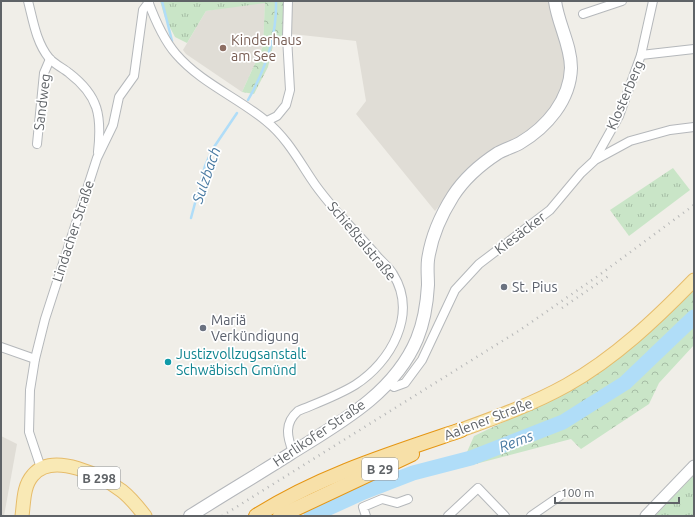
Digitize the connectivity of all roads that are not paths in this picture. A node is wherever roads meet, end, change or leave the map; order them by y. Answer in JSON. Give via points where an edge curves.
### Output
{"nodes":[{"id":1,"x":28,"y":1,"type":"edge"},
{"id":2,"x":148,"y":1,"type":"edge"},
{"id":3,"x":288,"y":1,"type":"edge"},
{"id":4,"x":555,"y":1,"type":"edge"},
{"id":5,"x":622,"y":1,"type":"edge"},
{"id":6,"x":653,"y":1,"type":"edge"},
{"id":7,"x":610,"y":3,"type":"edge"},
{"id":8,"x":583,"y":14,"type":"dead end"},
{"id":9,"x":694,"y":49,"type":"edge"},
{"id":10,"x":641,"y":55,"type":"junction"},
{"id":11,"x":50,"y":60,"type":"junction"},
{"id":12,"x":267,"y":121,"type":"junction"},
{"id":13,"x":694,"y":127,"type":"edge"},
{"id":14,"x":37,"y":144,"type":"dead end"},
{"id":15,"x":97,"y":158,"type":"junction"},
{"id":16,"x":595,"y":160,"type":"junction"},
{"id":17,"x":694,"y":280,"type":"edge"},
{"id":18,"x":1,"y":347,"type":"edge"},
{"id":19,"x":35,"y":359,"type":"junction"},
{"id":20,"x":388,"y":383,"type":"junction"},
{"id":21,"x":461,"y":430,"type":"junction"},
{"id":22,"x":293,"y":452,"type":"junction"},
{"id":23,"x":694,"y":466,"type":"edge"},
{"id":24,"x":41,"y":468,"type":"junction"},
{"id":25,"x":560,"y":496,"type":"dead end"},
{"id":26,"x":408,"y":499,"type":"dead end"},
{"id":27,"x":22,"y":516,"type":"edge"},
{"id":28,"x":145,"y":516,"type":"edge"},
{"id":29,"x":190,"y":516,"type":"edge"},
{"id":30,"x":256,"y":516,"type":"edge"},
{"id":31,"x":280,"y":516,"type":"edge"},
{"id":32,"x":366,"y":516,"type":"edge"},
{"id":33,"x":448,"y":516,"type":"edge"},
{"id":34,"x":505,"y":516,"type":"edge"},
{"id":35,"x":531,"y":516,"type":"edge"},
{"id":36,"x":646,"y":516,"type":"edge"}],
"edges":[{"from":1,"to":11,"type":"street","name":"Sandweg","via":[[40,44]]},
{"from":2,"to":12,"type":"street","name":"Schießtalstraße","via":[[161,32],[176,54],[202,78]]},
{"from":2,"to":15,"type":"street","name":"Lindacher Straße","via":[[143,10],[134,76],[119,97],[113,125]]},
{"from":3,"to":12,"type":"street","via":[[290,90],[286,105],[277,116]]},
{"from":4,"to":20,"type":"main road","name":"Herlikofer Straße","via":[[569,50],[569,85],[552,116],[538,131],[498,154],[472,174],[454,194],[443,212],[428,261],[428,286],[423,321],[409,354]]},
{"from":5,"to":7,"type":"street"},
{"from":6,"to":10,"type":"street"},
{"from":7,"to":8,"type":"street"},
{"from":9,"to":10,"type":"street","name":"Klosterberg"},
{"from":10,"to":16,"type":"street","name":"Klosterberg","via":[[619,116]]},
{"from":11,"to":14,"type":"street","name":"Sandweg","via":[[44,73]]},
{"from":11,"to":15,"type":"street","name":"Sandweg","via":[[70,73],[92,95],[99,114]]},
{"from":12,"to":22,"type":"street","name":"Schießtalstraße","via":[[283,137],[336,211],[393,274],[402,293],[403,314],[398,336],[387,355],[370,374],[356,384],[292,416],[287,430]]},
{"from":13,"to":16,"type":"street","name":"Kiesäcker","via":[[670,130],[630,141]]},
{"from":15,"to":19,"type":"street","name":"Lindacher Straße","via":[[45,319]]},
{"from":16,"to":20,"type":"street","name":"Kiesäcker","via":[[550,210],[480,264],[455,290],[422,360],[405,383],[394,387]]},
{"from":17,"to":21,"type":"main road","name":"Aalener Straße","number":"B 29","via":[[637,335],[582,376],[528,405]]},
{"from":18,"to":19,"type":"street"},
{"from":19,"to":24,"type":"street","name":"Lindacher Straße","via":[[30,390],[29,432]]},
{"from":20,"to":22,"type":"main road","name":"Herlikofer Straße","via":[[365,404]]},
{"from":21,"to":30,"type":"highway","name":"Aalener Straße","number":"B 29","via":[[317,482]]},
{"from":21,"to":31,"type":"highway","number":"B 29"},
{"from":22,"to":29,"type":"main road","name":"Herlikofer Straße"},
{"from":23,"to":36,"type":"street"},
{"from":24,"to":27,"type":"main road","via":[[26,485]]},
{"from":24,"to":28,"type":"main road","number":"B 298","via":[[54,464],[82,470],[121,491]]},
{"from":25,"to":35,"type":"street"},
{"from":26,"to":32,"type":"street","via":[[397,503],[382,499],[369,504],[363,507]]},
{"from":33,"to":34,"type":"street","via":[[478,488]]}]}
